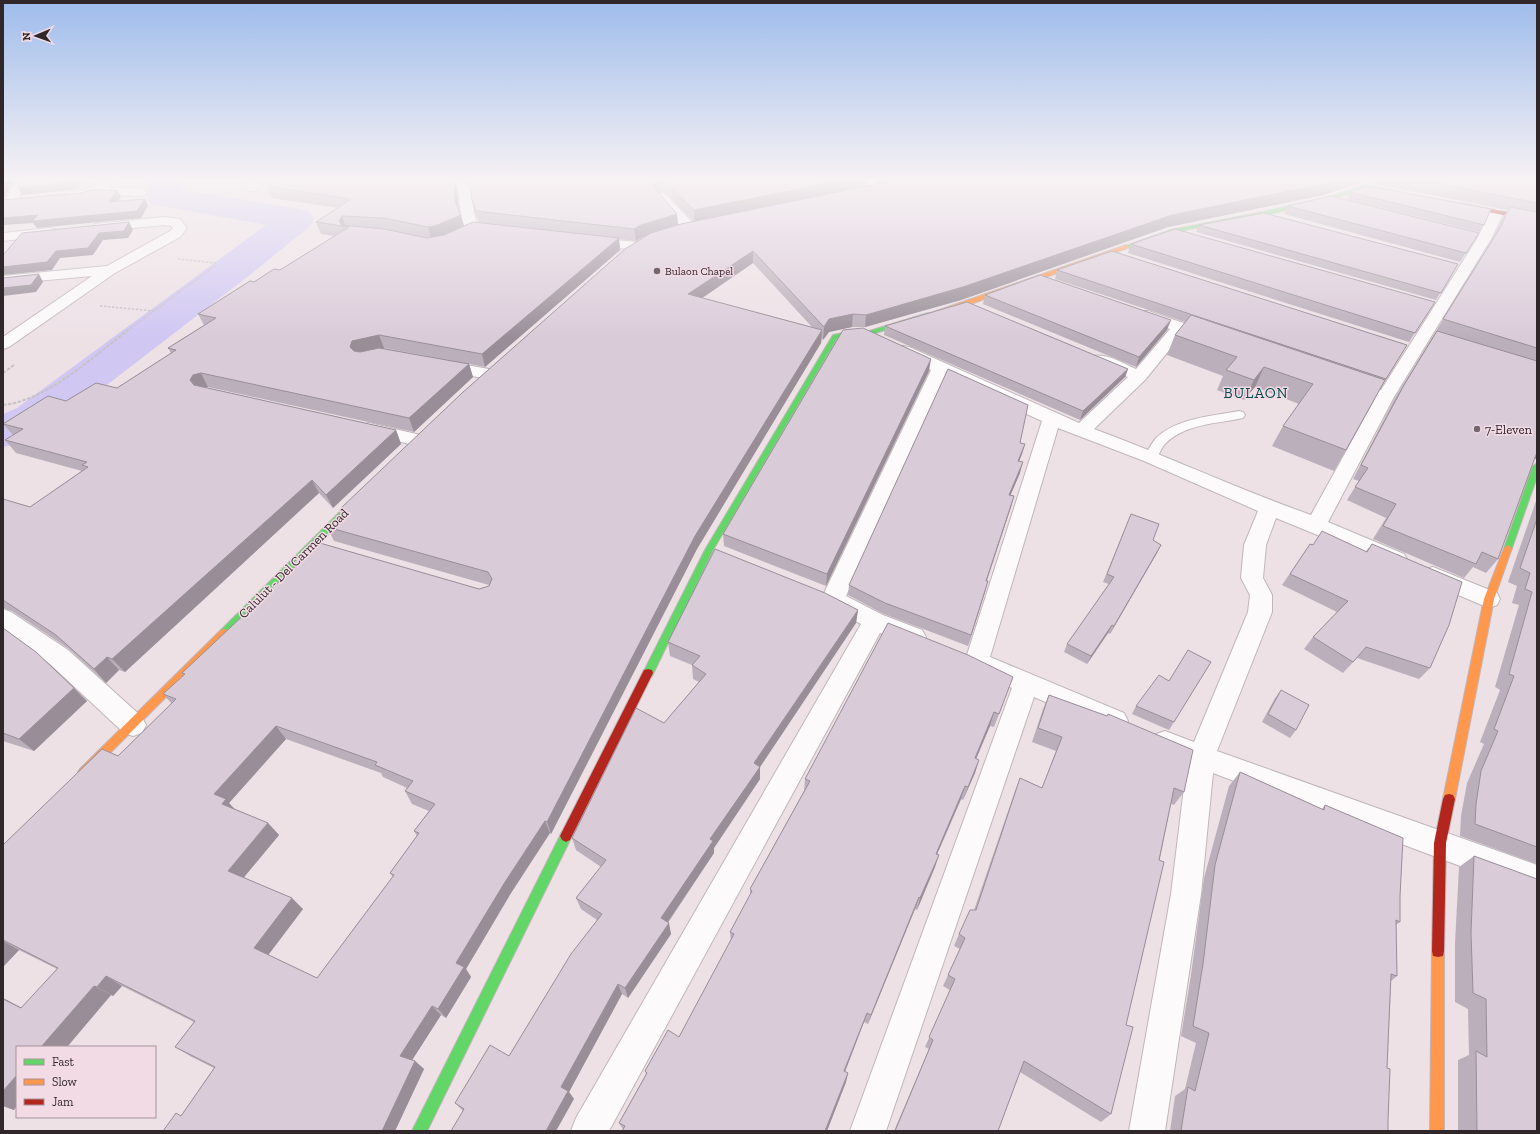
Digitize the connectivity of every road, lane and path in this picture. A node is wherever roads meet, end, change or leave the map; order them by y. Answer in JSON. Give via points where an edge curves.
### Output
{"nodes":[{"id":1,"x":55,"y":232,"type":"edge"},
{"id":2,"x":177,"y":232,"type":"edge"},
{"id":3,"x":465,"y":232,"type":"edge"},
{"id":4,"x":1170,"y":232,"type":"edge"},
{"id":5,"x":1176,"y":232,"type":"edge"},
{"id":6,"x":1480,"y":232,"type":"edge"},
{"id":7,"x":460,"y":234,"type":"edge"},
{"id":8,"x":3,"y":237,"type":"edge"},
{"id":9,"x":573,"y":239,"type":"edge"},
{"id":10,"x":1203,"y":239,"type":"edge"},
{"id":11,"x":638,"y":245,"type":"joint"},
{"id":12,"x":1110,"y":253,"type":"junction"},
{"id":13,"x":623,"y":256,"type":"edge"},
{"id":14,"x":172,"y":259,"type":"dead end"},
{"id":15,"x":1133,"y":260,"type":"edge"},
{"id":16,"x":110,"y":270,"type":"junction"},
{"id":17,"x":1037,"y":278,"type":"junction"},
{"id":18,"x":3,"y":280,"type":"edge"},
{"id":19,"x":1060,"y":286,"type":"edge"},
{"id":20,"x":105,"y":302,"type":"dead end"},
{"id":21,"x":966,"y":304,"type":"junction"},
{"id":22,"x":1127,"y":309,"type":"edge"},
{"id":23,"x":154,"y":311,"type":"junction"},
{"id":24,"x":988,"y":313,"type":"edge"},
{"id":25,"x":30,"y":325,"type":"junction"},
{"id":26,"x":1180,"y":327,"type":"junction"},
{"id":27,"x":3,"y":328,"type":"edge"},
{"id":28,"x":866,"y":334,"type":"junction"},
{"id":29,"x":1224,"y":342,"type":"edge"},
{"id":30,"x":3,"y":344,"type":"edge"},
{"id":31,"x":1088,"y":355,"type":"edge"},
{"id":32,"x":428,"y":363,"type":"edge"},
{"id":33,"x":15,"y":364,"type":"dead end"},
{"id":34,"x":940,"y":369,"type":"junction"},
{"id":35,"x":3,"y":373,"type":"edge"},
{"id":36,"x":488,"y":374,"type":"edge"},
{"id":37,"x":1139,"y":376,"type":"junction"},
{"id":38,"x":1334,"y":379,"type":"edge"},
{"id":39,"x":1385,"y":397,"type":"junction"},
{"id":40,"x":3,"y":404,"type":"edge"},
{"id":41,"x":1239,"y":415,"type":"dead end"},
{"id":42,"x":1052,"y":419,"type":"junction"},
{"id":43,"x":356,"y":426,"type":"edge"},
{"id":44,"x":1082,"y":430,"type":"junction"},
{"id":45,"x":418,"y":440,"type":"edge"},
{"id":46,"x":1151,"y":457,"type":"junction"},
{"id":47,"x":1537,"y":466,"type":"edge"},
{"id":48,"x":373,"y":484,"type":"edge"},
{"id":49,"x":1269,"y":508,"type":"junction"},
{"id":50,"x":1316,"y":525,"type":"junction"},
{"id":51,"x":311,"y":543,"type":"junction"},
{"id":52,"x":334,"y":550,"type":"edge"},
{"id":53,"x":1489,"y":599,"type":"junction"},
{"id":54,"x":3,"y":618,"type":"edge"},
{"id":55,"x":875,"y":621,"type":"junction"},
{"id":56,"x":955,"y":653,"type":"junction"},
{"id":57,"x":1026,"y":683,"type":"junction"},
{"id":58,"x":133,"y":725,"type":"junction"},
{"id":59,"x":1201,"y":757,"type":"junction"},
{"id":60,"x":76,"y":780,"type":"edge"},
{"id":61,"x":1440,"y":843,"type":"junction"},
{"id":62,"x":1537,"y":880,"type":"edge"},
{"id":63,"x":419,"y":1131,"type":"edge"},
{"id":64,"x":589,"y":1131,"type":"edge"},
{"id":65,"x":868,"y":1131,"type":"edge"},
{"id":66,"x":1147,"y":1131,"type":"edge"},
{"id":67,"x":1437,"y":1131,"type":"edge"}],
"edges":[{"from":1,"to":8,"type":"street"},
{"from":2,"to":16,"type":"street"},
{"from":3,"to":7,"type":"street"},
{"from":4,"to":12,"type":"street"},
{"from":5,"to":10,"type":"street"},
{"from":6,"to":39,"type":"street","via":[[1456,267],[1435,306],[1431,338],[1406,347]]},
{"from":9,"to":11,"type":"street"},
{"from":11,"to":13,"type":"street"},
{"from":12,"to":15,"type":"street"},
{"from":12,"to":17,"type":"street"},
{"from":14,"to":23,"type":"path","via":[[216,265]]},
{"from":16,"to":18,"type":"street"},
{"from":16,"to":25,"type":"street"},
{"from":17,"to":19,"type":"street"},
{"from":17,"to":21,"type":"street"},
{"from":20,"to":23,"type":"path","via":[[100,306]]},
{"from":21,"to":24,"type":"street"},
{"from":21,"to":28,"type":"street"},
{"from":22,"to":26,"type":"street"},
{"from":23,"to":40,"type":"path","via":[[49,389],[17,404]]},
{"from":25,"to":27,"type":"street"},
{"from":25,"to":30,"type":"street"},
{"from":26,"to":29,"type":"street"},
{"from":26,"to":37,"type":"street"},
{"from":28,"to":34,"type":"street"},
{"from":28,"to":63,"type":"street","via":[[836,336]]},
{"from":31,"to":37,"type":"street"},
{"from":32,"to":36,"type":"street"},
{"from":33,"to":35,"type":"path"},
{"from":34,"to":42,"type":"street"},
{"from":34,"to":55,"type":"street","via":[[822,594]]},
{"from":37,"to":44,"type":"street"},
{"from":38,"to":39,"type":"street"},
{"from":39,"to":50,"type":"street"},
{"from":41,"to":46,"type":"lane","via":[[1194,423],[1178,429],[1160,441]]},
{"from":42,"to":44,"type":"street"},
{"from":42,"to":56,"type":"street"},
{"from":43,"to":45,"type":"street"},
{"from":44,"to":46,"type":"street"},
{"from":46,"to":49,"type":"street"},
{"from":47,"to":53,"type":"street"},
{"from":48,"to":51,"type":"street","name":"Calulut - Del Carmen Road"},
{"from":49,"to":50,"type":"street"},
{"from":49,"to":59,"type":"street","via":[[1255,545],[1252,578],[1260,595],[1260,612]]},
{"from":50,"to":53,"type":"street"},
{"from":51,"to":52,"type":"street"},
{"from":51,"to":58,"type":"street","name":"Calulut - Del Carmen Road"},
{"from":53,"to":61,"type":"street"},
{"from":54,"to":58,"type":"street","via":[[59,657]]},
{"from":55,"to":56,"type":"street"},
{"from":55,"to":64,"type":"street"},
{"from":56,"to":57,"type":"street"},
{"from":57,"to":59,"type":"street"},
{"from":57,"to":65,"type":"street"},
{"from":58,"to":60,"type":"street","name":"Calulut - Del Carmen Road"},
{"from":59,"to":61,"type":"street"},
{"from":59,"to":66,"type":"street","via":[[1186,894]]},
{"from":61,"to":62,"type":"street"},
{"from":61,"to":67,"type":"street"}]}
